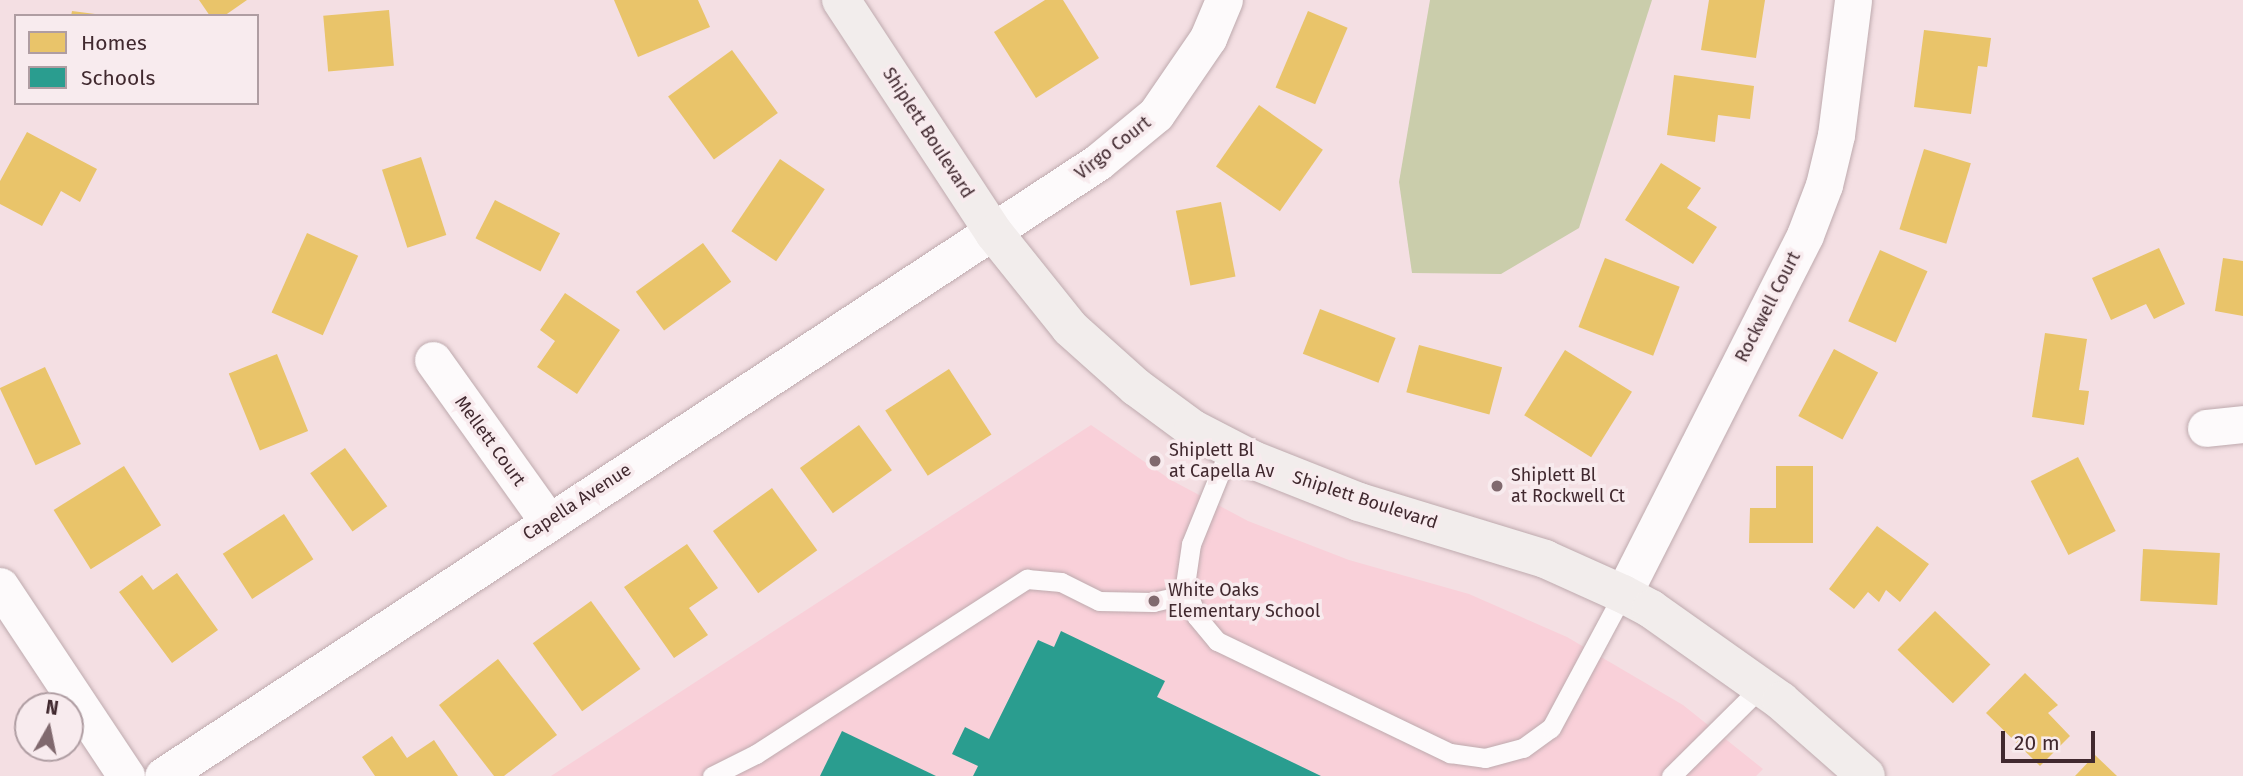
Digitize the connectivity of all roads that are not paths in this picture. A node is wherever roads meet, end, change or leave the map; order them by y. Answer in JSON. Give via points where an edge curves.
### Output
{"nodes":[{"id":1,"x":841,"y":0,"type":"edge"},
{"id":2,"x":1224,"y":0,"type":"edge"},
{"id":3,"x":1853,"y":0,"type":"edge"},
{"id":4,"x":994,"y":233,"type":"junction"},
{"id":5,"x":433,"y":360,"type":"dead end"},
{"id":6,"x":2243,"y":424,"type":"edge"},
{"id":7,"x":2206,"y":428,"type":"dead end"},
{"id":8,"x":1230,"y":447,"type":"junction"},
{"id":9,"x":548,"y":521,"type":"junction"},
{"id":10,"x":0,"y":586,"type":"edge"},
{"id":11,"x":1188,"y":594,"type":"junction"},
{"id":12,"x":1623,"y":594,"type":"junction"},
{"id":13,"x":1761,"y":687,"type":"junction"},
{"id":14,"x":126,"y":776,"type":"edge"},
{"id":15,"x":163,"y":776,"type":"edge"},
{"id":16,"x":712,"y":776,"type":"edge"},
{"id":17,"x":1671,"y":776,"type":"edge"},
{"id":18,"x":1866,"y":776,"type":"edge"}],
"edges":[{"from":1,"to":4,"type":"street","name":"Shiplett Boulevard"},
{"from":2,"to":4,"type":"street","name":"Virgo Court","via":[[1208,38],[1156,114],[1098,162]]},
{"from":3,"to":12,"type":"street","name":"Rockwell Court","via":[[1836,135],[1805,235]]},
{"from":4,"to":8,"type":"street","name":"Shiplett Boulevard","via":[[1070,328],[1126,379],[1194,429]]},
{"from":4,"to":9,"type":"street","name":"Capella Avenue"},
{"from":5,"to":9,"type":"street","name":"Mellett Court"},
{"from":6,"to":7,"type":"street"},
{"from":8,"to":11,"type":"lane","via":[[1191,544],[1185,585]]},
{"from":8,"to":12,"type":"street","name":"Shiplett Boulevard","via":[[1311,485],[1545,559]]},
{"from":9,"to":15,"type":"street","name":"Capella Avenue"},
{"from":10,"to":14,"type":"street"},
{"from":11,"to":12,"type":"lane","via":[[1196,616],[1217,641],[1450,753],[1485,758],[1523,748],[1551,728]]},
{"from":11,"to":16,"type":"lane","via":[[1153,602],[1100,601],[1061,582],[1027,579],[756,754]]},
{"from":12,"to":13,"type":"street","name":"Shiplett Boulevard"},
{"from":13,"to":17,"type":"lane"},
{"from":13,"to":18,"type":"street","name":"Shiplett Boulevard"}]}
